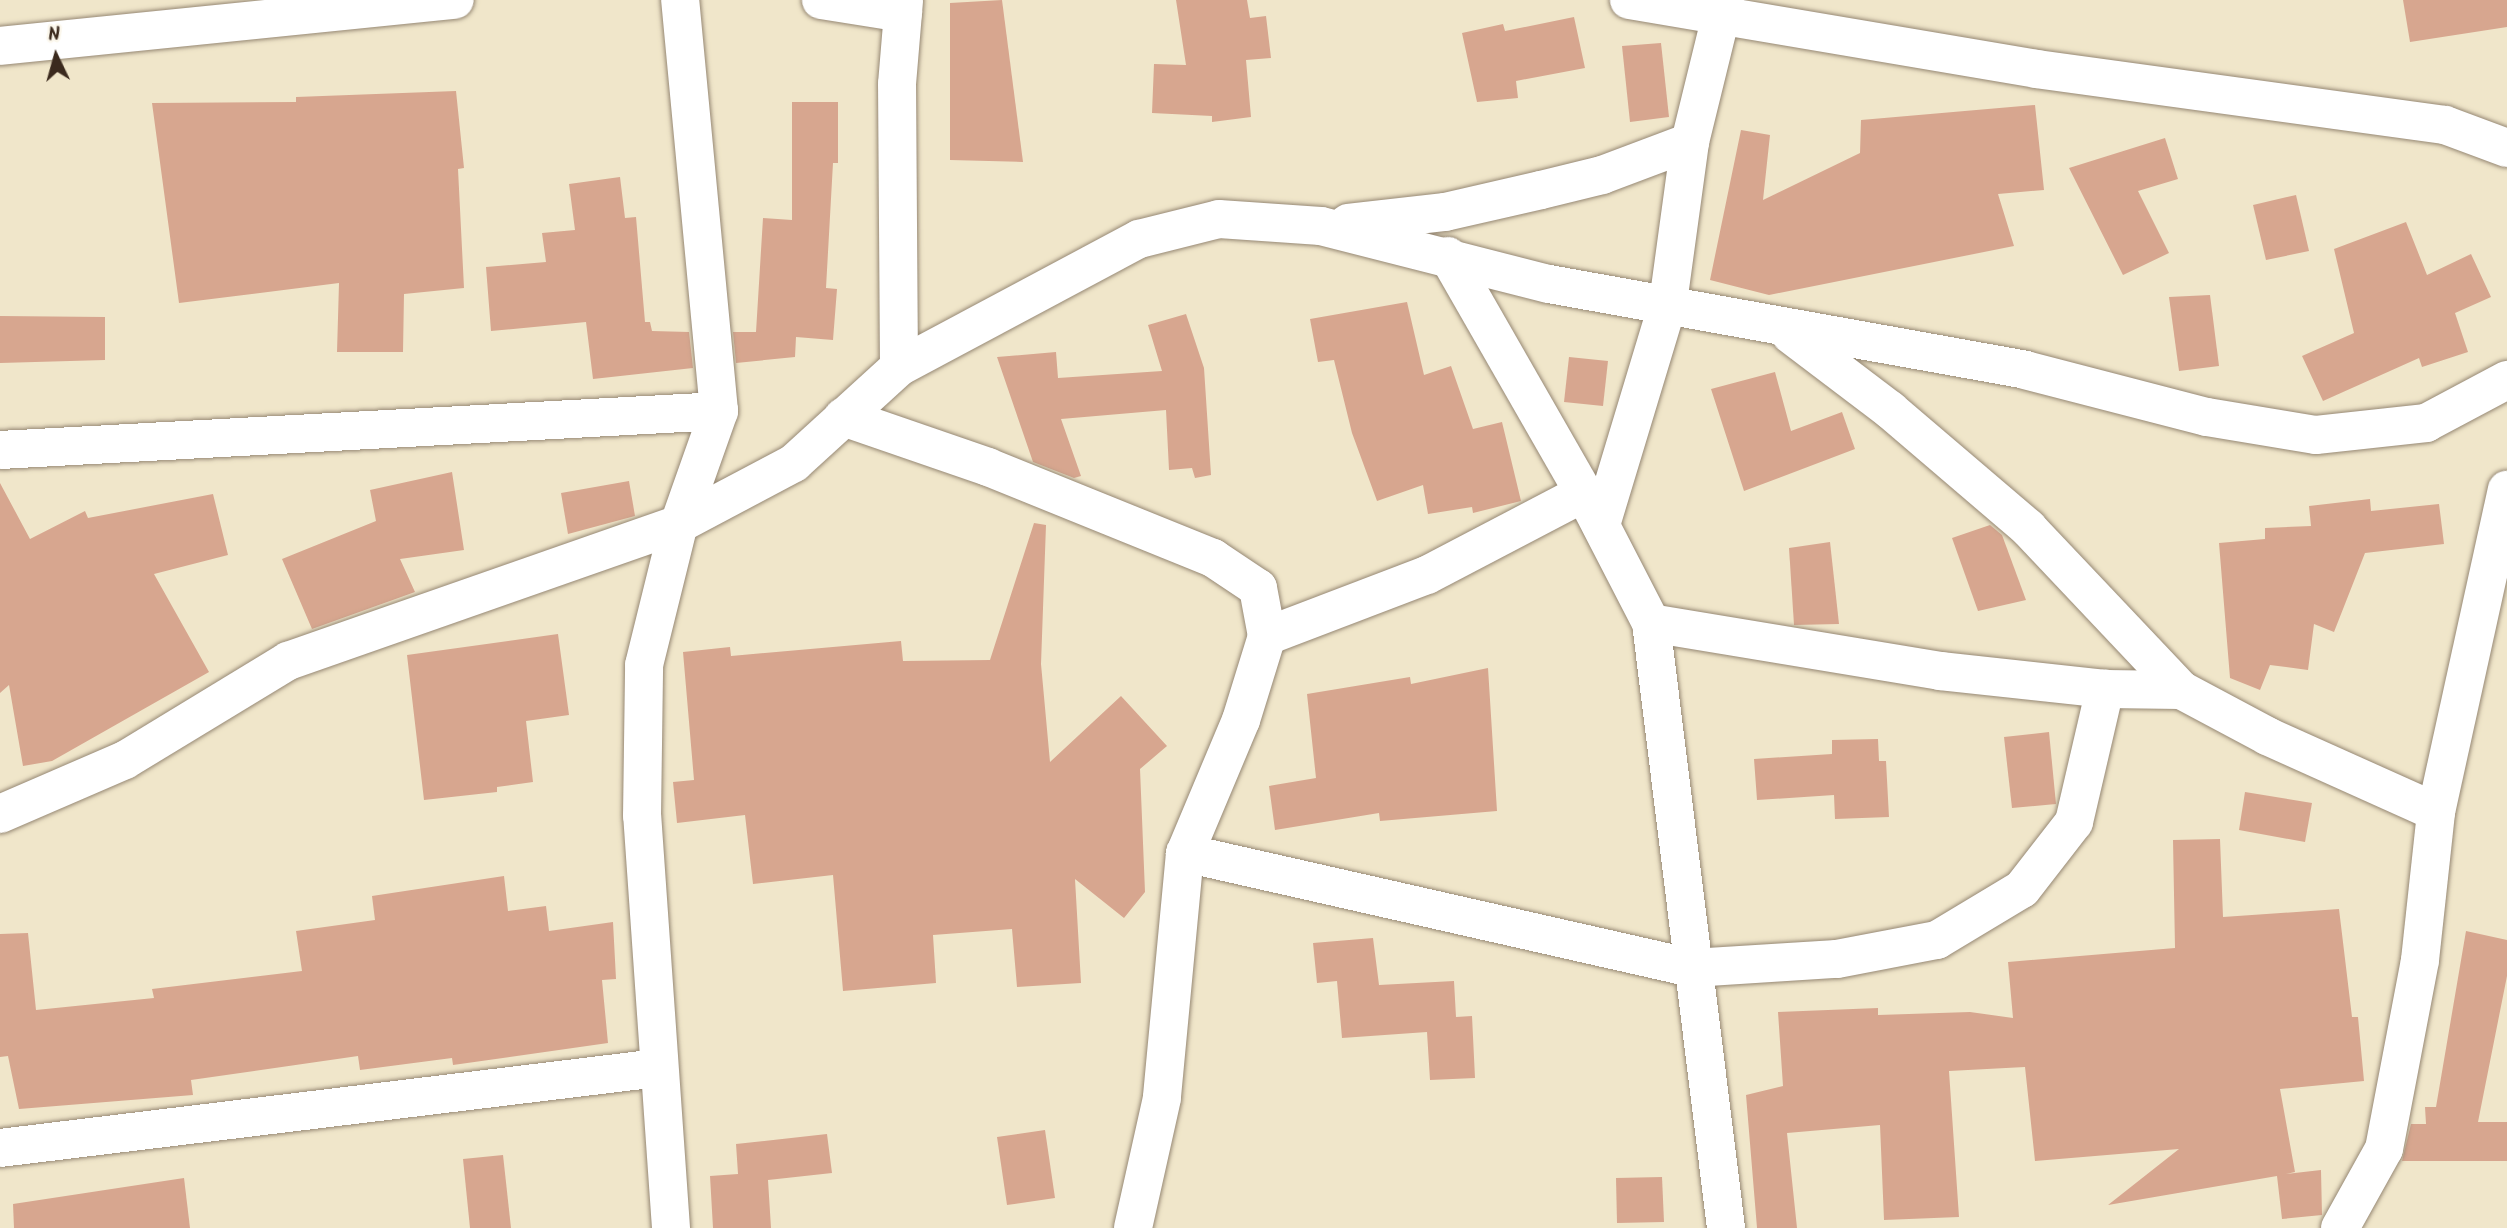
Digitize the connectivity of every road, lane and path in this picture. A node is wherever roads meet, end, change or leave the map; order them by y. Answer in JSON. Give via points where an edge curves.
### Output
{"nodes":[{"id":1,"x":455,"y":0,"type":"edge"},
{"id":2,"x":680,"y":0,"type":"edge"},
{"id":3,"x":821,"y":0,"type":"edge"},
{"id":4,"x":1629,"y":0,"type":"edge"},
{"id":5,"x":904,"y":6,"type":"edge"},
{"id":6,"x":1723,"y":9,"type":"edge"},
{"id":7,"x":0,"y":46,"type":"edge"},
{"id":8,"x":1690,"y":142,"type":"junction"},
{"id":9,"x":2507,"y":148,"type":"edge"},
{"id":10,"x":1321,"y":226,"type":"junction"},
{"id":11,"x":1448,"y":256,"type":"junction"},
{"id":12,"x":1668,"y":303,"type":"junction"},
{"id":13,"x":1784,"y":329,"type":"junction"},
{"id":14,"x":899,"y":366,"type":"junction"},
{"id":15,"x":2507,"y":380,"type":"edge"},
{"id":16,"x":719,"y":411,"type":"junction"},
{"id":17,"x":843,"y":417,"type":"junction"},
{"id":18,"x":0,"y":450,"type":"edge"},
{"id":19,"x":2507,"y":490,"type":"edge"},
{"id":20,"x":1593,"y":509,"type":"junction"},
{"id":21,"x":679,"y":524,"type":"junction"},
{"id":22,"x":1651,"y":623,"type":"junction"},
{"id":23,"x":1268,"y":636,"type":"junction"},
{"id":24,"x":2105,"y":689,"type":"junction"},
{"id":25,"x":2181,"y":690,"type":"junction"},
{"id":26,"x":2436,"y":812,"type":"junction"},
{"id":27,"x":0,"y":814,"type":"edge"},
{"id":28,"x":1185,"y":853,"type":"junction"},
{"id":29,"x":1692,"y":968,"type":"junction"},
{"id":30,"x":658,"y":1068,"type":"junction"},
{"id":31,"x":0,"y":1148,"type":"edge"},
{"id":32,"x":671,"y":1228,"type":"edge"},
{"id":33,"x":1133,"y":1228,"type":"edge"},
{"id":34,"x":1726,"y":1228,"type":"edge"},
{"id":35,"x":2340,"y":1228,"type":"edge"}],
"edges":[{"from":1,"to":7,"type":"street"},
{"from":2,"to":16,"type":"street"},
{"from":3,"to":5,"type":"street"},
{"from":4,"to":6,"type":"street"},
{"from":5,"to":14,"type":"street","via":[[897,84]]},
{"from":6,"to":8,"type":"street"},
{"from":6,"to":9,"type":"street","via":[[2036,69],[2445,125]]},
{"from":8,"to":10,"type":"street","via":[[1602,174],[1469,207]]},
{"from":8,"to":12,"type":"street"},
{"from":10,"to":11,"type":"street"},
{"from":10,"to":14,"type":"street","via":[[1219,219],[1139,239]]},
{"from":11,"to":12,"type":"street","via":[[1549,284]]},
{"from":11,"to":20,"type":"street"},
{"from":12,"to":13,"type":"street"},
{"from":12,"to":20,"type":"street"},
{"from":13,"to":15,"type":"street","via":[[2025,370],[2207,417],[2316,435],[2426,423]]},
{"from":13,"to":25,"type":"street","via":[[1890,410],[2028,528]]},
{"from":14,"to":17,"type":"street"},
{"from":16,"to":18,"type":"street"},
{"from":16,"to":21,"type":"street"},
{"from":17,"to":21,"type":"street","via":[[794,463]]},
{"from":17,"to":23,"type":"street","via":[[988,467],[1213,558],[1258,588]]},
{"from":19,"to":26,"type":"street"},
{"from":20,"to":22,"type":"street"},
{"from":20,"to":23,"type":"street"},
{"from":21,"to":27,"type":"street","via":[[288,661],[125,760]]},
{"from":21,"to":30,"type":"street","via":[[644,665],[642,816]]},
{"from":22,"to":24,"type":"street","via":[[1940,671]]},
{"from":22,"to":29,"type":"street"},
{"from":23,"to":28,"type":"street","via":[[1241,720]]},
{"from":24,"to":25,"type":"street"},
{"from":24,"to":29,"type":"street","via":[[2074,822],[2022,889],[1937,940],[1837,959]]},
{"from":25,"to":26,"type":"street","via":[[2267,736]]},
{"from":26,"to":35,"type":"street","via":[[2420,960],[2384,1149]]},
{"from":28,"to":29,"type":"street"},
{"from":28,"to":33,"type":"street","via":[[1162,1098]]},
{"from":29,"to":34,"type":"street"},
{"from":30,"to":31,"type":"street"},
{"from":30,"to":32,"type":"street"}]}
